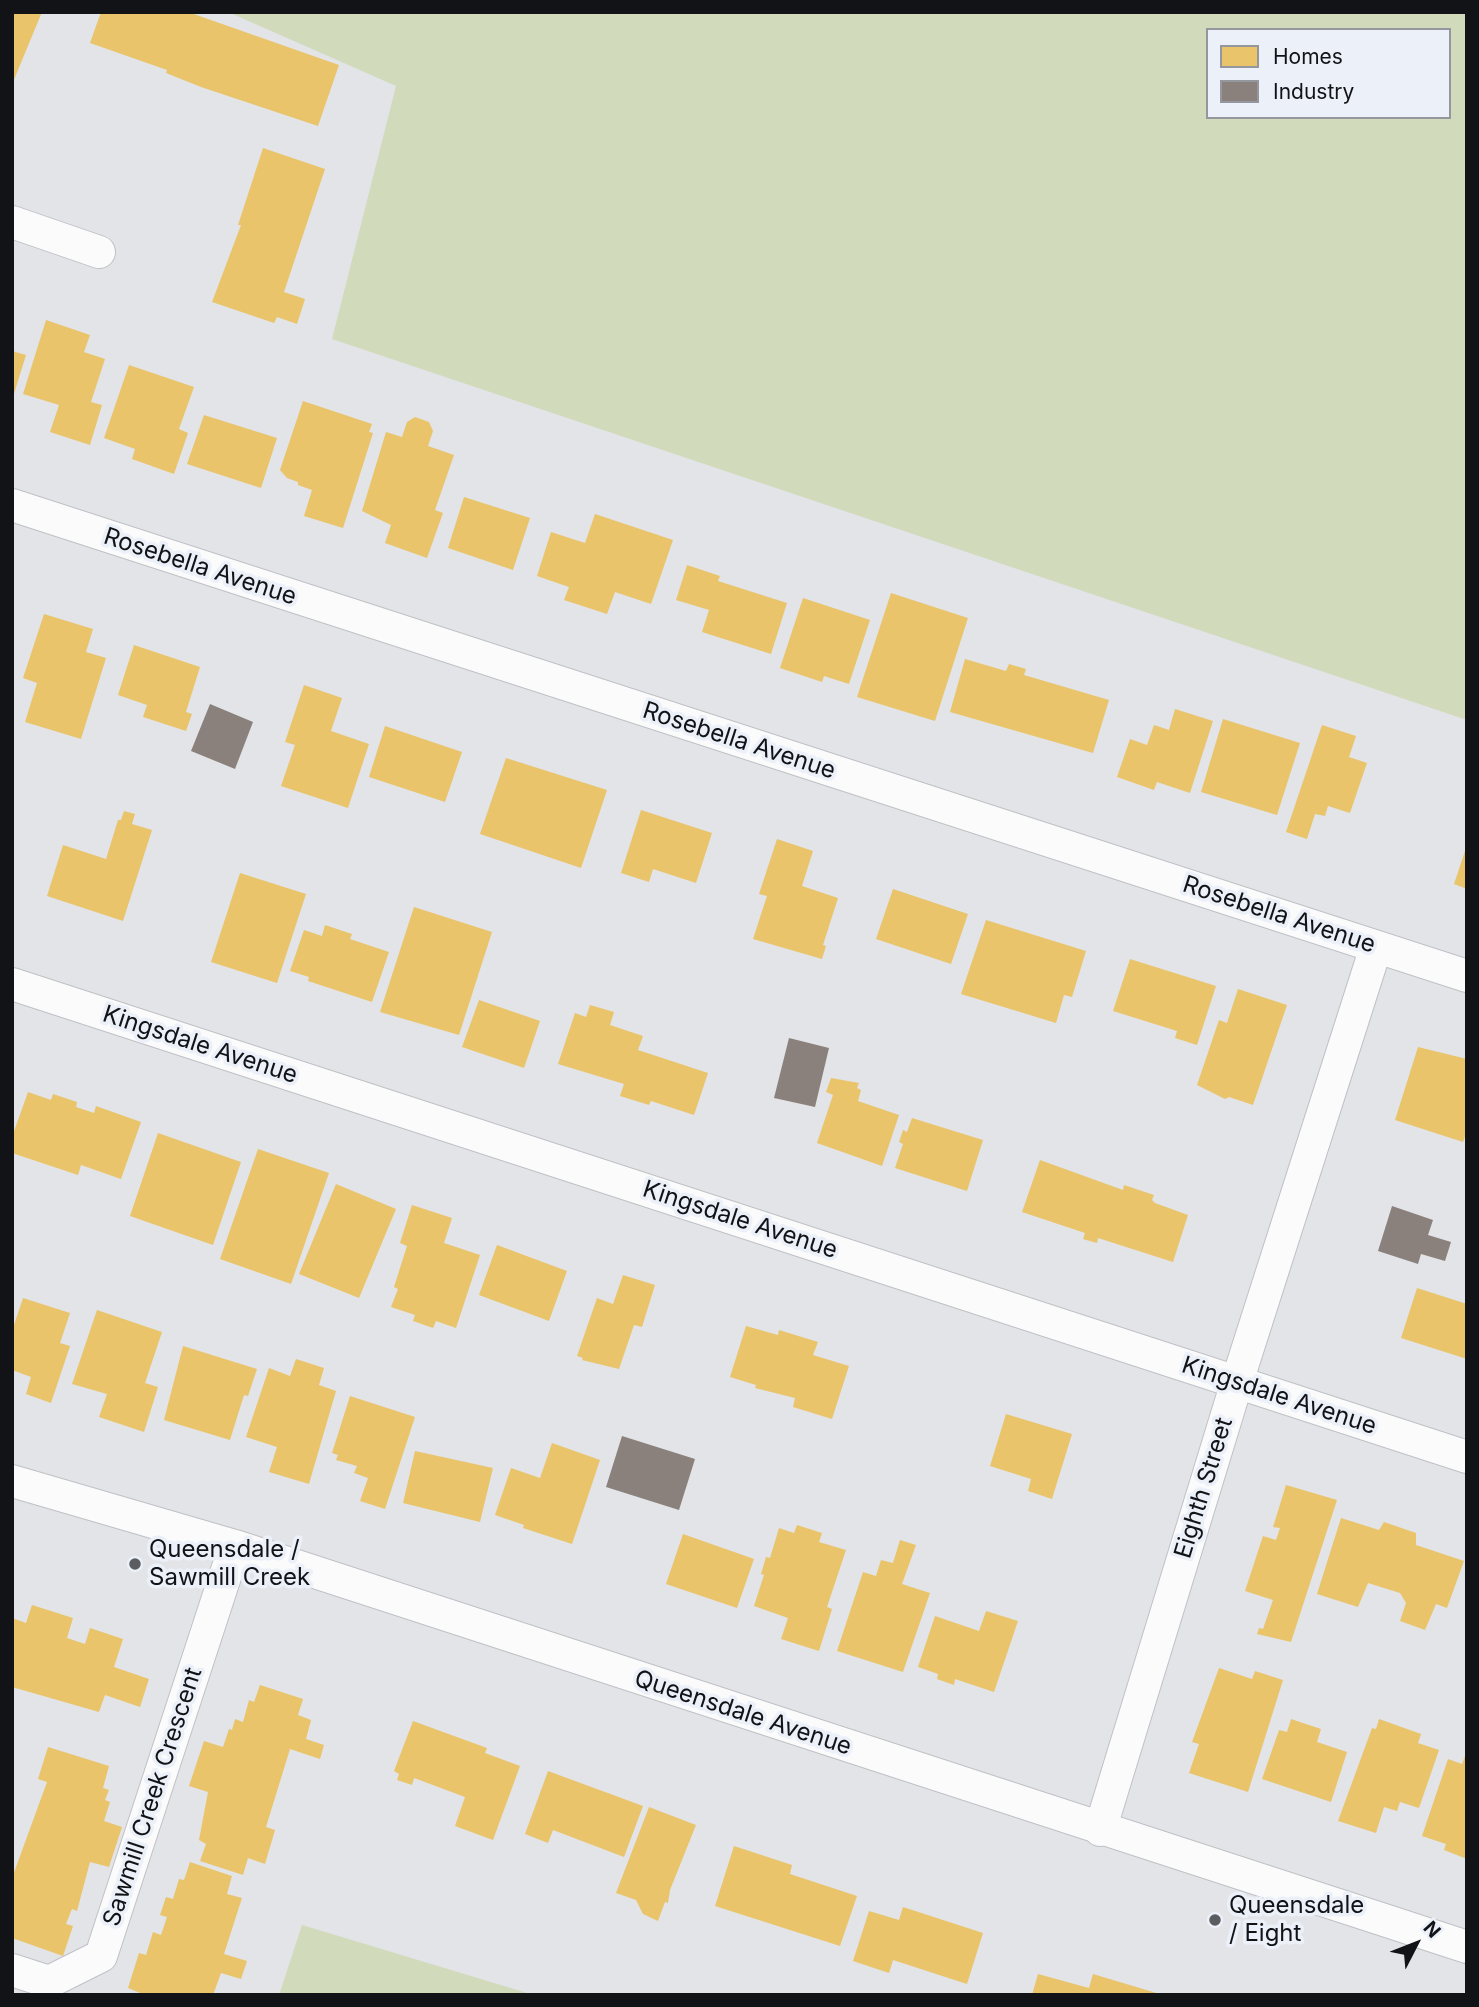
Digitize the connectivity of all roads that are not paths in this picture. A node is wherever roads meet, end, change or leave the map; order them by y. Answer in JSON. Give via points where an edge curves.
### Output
{"nodes":[{"id":1,"x":12,"y":222,"type":"edge"},
{"id":2,"x":99,"y":252,"type":"dead end"},
{"id":3,"x":12,"y":505,"type":"edge"},
{"id":4,"x":1376,"y":947,"type":"junction"},
{"id":5,"x":1467,"y":976,"type":"edge"},
{"id":6,"x":12,"y":984,"type":"edge"},
{"id":7,"x":1237,"y":1382,"type":"junction"},
{"id":8,"x":1467,"y":1457,"type":"edge"},
{"id":9,"x":14,"y":1479,"type":"edge"},
{"id":10,"x":235,"y":1546,"type":"junction"},
{"id":11,"x":1100,"y":1830,"type":"junction"},
{"id":12,"x":1467,"y":1947,"type":"edge"},
{"id":13,"x":12,"y":1970,"type":"edge"}],
"edges":[{"from":1,"to":2,"type":"street"},
{"from":3,"to":4,"type":"street","name":"Rosebella Avenue"},
{"from":4,"to":5,"type":"street","name":"Rosebella Avenue"},
{"from":4,"to":7,"type":"street","name":"Eighth Street"},
{"from":6,"to":7,"type":"street","name":"Kingsdale Avenue"},
{"from":7,"to":8,"type":"street","name":"Kingsdale Avenue"},
{"from":7,"to":11,"type":"street","name":"Eighth Street"},
{"from":9,"to":10,"type":"street","name":"Queensdale Avenue"},
{"from":10,"to":11,"type":"street","name":"Queensdale Avenue"},
{"from":10,"to":13,"type":"street","name":"Sawmill Creek Crescent","via":[[101,1956],[49,1982]]},
{"from":11,"to":12,"type":"street","name":"Queensdale Avenue"}]}
